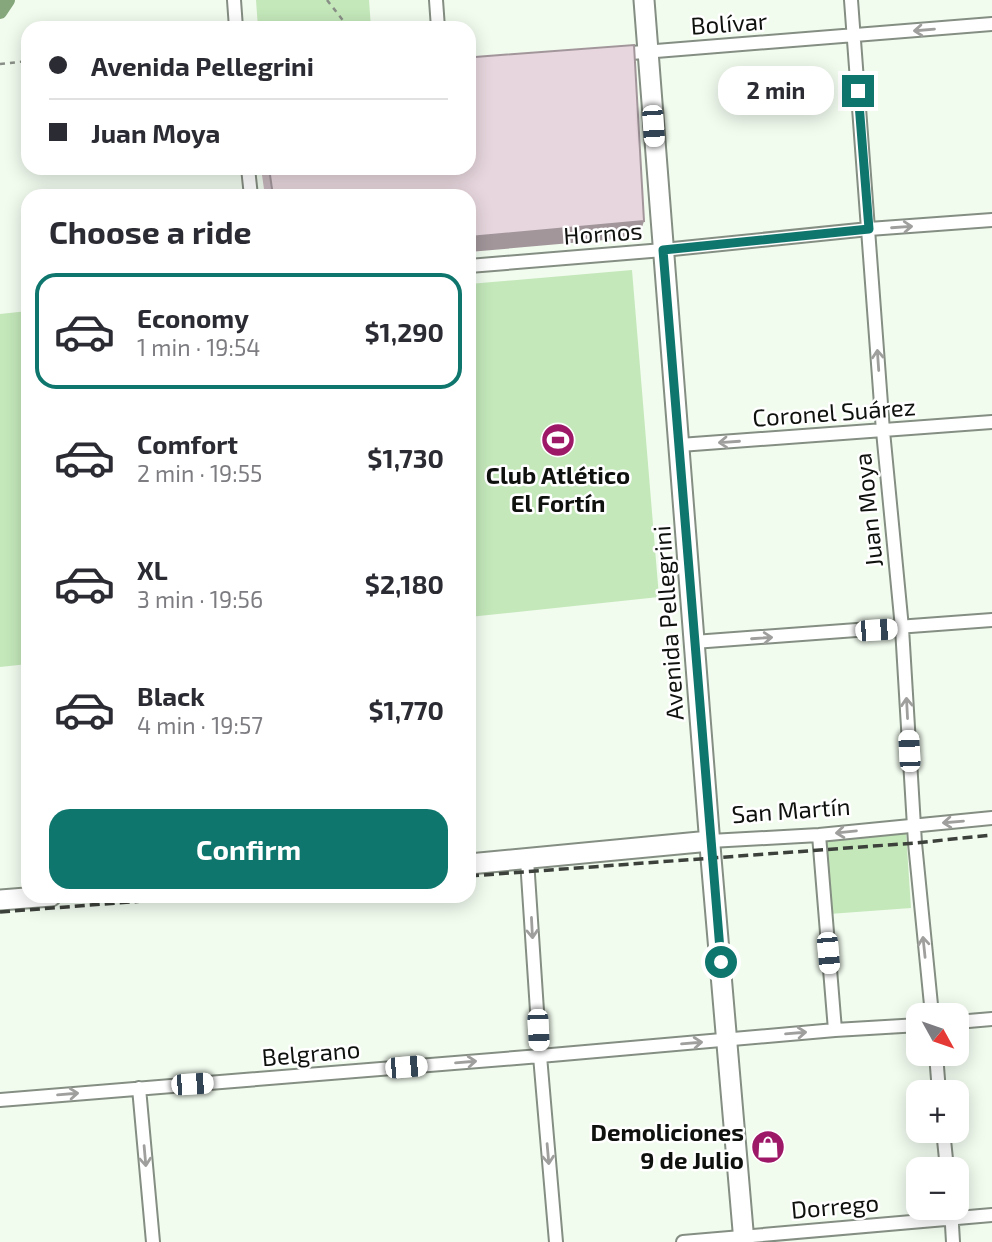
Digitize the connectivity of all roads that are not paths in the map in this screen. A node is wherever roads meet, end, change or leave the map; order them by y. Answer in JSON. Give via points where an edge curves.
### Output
{"nodes":[{"id":1,"x":234,"y":0,"type":"edge"},
{"id":2,"x":436,"y":0,"type":"edge"},
{"id":3,"x":644,"y":0,"type":"edge"},
{"id":4,"x":851,"y":0,"type":"edge"},
{"id":5,"x":236,"y":21,"type":"edge"},
{"id":6,"x":438,"y":21,"type":"edge"},
{"id":7,"x":992,"y":24,"type":"edge"},
{"id":8,"x":854,"y":36,"type":"junction"},
{"id":9,"x":648,"y":51,"type":"junction"},
{"id":10,"x":606,"y":54,"type":"edge"},
{"id":11,"x":992,"y":220,"type":"edge"},
{"id":12,"x":869,"y":229,"type":"junction"},
{"id":13,"x":663,"y":250,"type":"junction"},
{"id":14,"x":476,"y":265,"type":"edge"},
{"id":15,"x":992,"y":422,"type":"edge"},
{"id":16,"x":883,"y":431,"type":"junction"},
{"id":17,"x":680,"y":445,"type":"junction"},
{"id":18,"x":992,"y":620,"type":"edge"},
{"id":19,"x":902,"y":628,"type":"junction"},
{"id":20,"x":694,"y":642,"type":"junction"},
{"id":21,"x":992,"y":818,"type":"edge"},
{"id":22,"x":914,"y":825,"type":"junction"},
{"id":23,"x":819,"y":835,"type":"junction"},
{"id":24,"x":710,"y":841,"type":"junction"},
{"id":25,"x":527,"y":860,"type":"junction"},
{"id":26,"x":476,"y":864,"type":"edge"},
{"id":27,"x":21,"y":898,"type":"edge"},
{"id":28,"x":0,"y":900,"type":"edge"},
{"id":29,"x":931,"y":1003,"type":"edge"},
{"id":30,"x":992,"y":1019,"type":"edge"},
{"id":31,"x":970,"y":1021,"type":"edge"},
{"id":32,"x":906,"y":1026,"type":"edge"},
{"id":33,"x":835,"y":1030,"type":"junction"},
{"id":34,"x":728,"y":1039,"type":"junction"},
{"id":35,"x":540,"y":1056,"type":"junction"},
{"id":36,"x":139,"y":1088,"type":"junction"},
{"id":37,"x":0,"y":1100,"type":"edge"},
{"id":38,"x":969,"y":1214,"type":"edge"},
{"id":39,"x":992,"y":1215,"type":"edge"},
{"id":40,"x":906,"y":1219,"type":"edge"},
{"id":41,"x":951,"y":1220,"type":"edge"},
{"id":42,"x":744,"y":1239,"type":"edge"},
{"id":43,"x":153,"y":1242,"type":"edge"},
{"id":44,"x":556,"y":1242,"type":"edge"},
{"id":45,"x":683,"y":1242,"type":"edge"},
{"id":46,"x":953,"y":1242,"type":"edge"}],
"edges":[{"from":1,"to":5,"type":"street"},
{"from":2,"to":6,"type":"street"},
{"from":3,"to":9,"type":"main road","name":"Avenida Pellegrini"},
{"from":4,"to":8,"type":"street","name":"Juan Moya"},
{"from":7,"to":8,"type":"street","name":"Bolívar","one_way":true},
{"from":8,"to":9,"type":"street","name":"Bolívar"},
{"from":8,"to":12,"type":"street","name":"Juan Moya"},
{"from":9,"to":10,"type":"street","name":"Bolívar"},
{"from":9,"to":13,"type":"main road","name":"Avenida Pellegrini"},
{"from":12,"to":11,"type":"street","name":"Hornos","one_way":true},
{"from":12,"to":13,"type":"street","name":"Hornos"},
{"from":16,"to":12,"type":"street","name":"Juan Moya","one_way":true},
{"from":13,"to":14,"type":"street","name":"Hornos"},
{"from":13,"to":17,"type":"main road","name":"Avenida Pellegrini"},
{"from":15,"to":16,"type":"street","name":"Coronel Suárez"},
{"from":16,"to":17,"type":"street","name":"Coronel Suárez","one_way":true},
{"from":16,"to":19,"type":"street","name":"Juan Moya"},
{"from":17,"to":20,"type":"main road","name":"Avenida Pellegrini"},
{"from":18,"to":19,"type":"street"},
{"from":20,"to":19,"type":"street","one_way":true},
{"from":22,"to":19,"type":"street","name":"Juan Moya","one_way":true},
{"from":20,"to":24,"type":"main road","name":"Avenida Pellegrini"},
{"from":21,"to":22,"type":"street","name":"San Martín","one_way":true},
{"from":22,"to":23,"type":"street","name":"San Martín","one_way":true},
{"from":29,"to":22,"type":"street","name":"Juan Moya","one_way":true},
{"from":23,"to":24,"type":"street","name":"San Martín"},
{"from":23,"to":33,"type":"street"},
{"from":24,"to":25,"type":"main road","name":"San Martín"},
{"from":24,"to":34,"type":"main road","name":"Avenida Pellegrini"},
{"from":25,"to":26,"type":"main road","name":"San Martín"},
{"from":25,"to":35,"type":"street","one_way":true},
{"from":27,"to":28,"type":"main road"},
{"from":30,"to":31,"type":"street"},
{"from":32,"to":33,"type":"street","name":"Belgrano"},
{"from":34,"to":33,"type":"street","name":"Belgrano","one_way":true},
{"from":35,"to":34,"type":"street","name":"Belgrano","one_way":true},
{"from":34,"to":42,"type":"main road","name":"Avenida Pellegrini"},
{"from":36,"to":35,"type":"street","name":"Belgrano","one_way":true},
{"from":35,"to":44,"type":"street","one_way":true},
{"from":37,"to":36,"type":"street","name":"Belgrano","one_way":true},
{"from":36,"to":43,"type":"street","one_way":true},
{"from":38,"to":39,"type":"street","name":"Dorrego"},
{"from":40,"to":42,"type":"street","name":"Dorrego"},
{"from":41,"to":46,"type":"street"},
{"from":42,"to":45,"type":"street","name":"Dorrego"}]}
